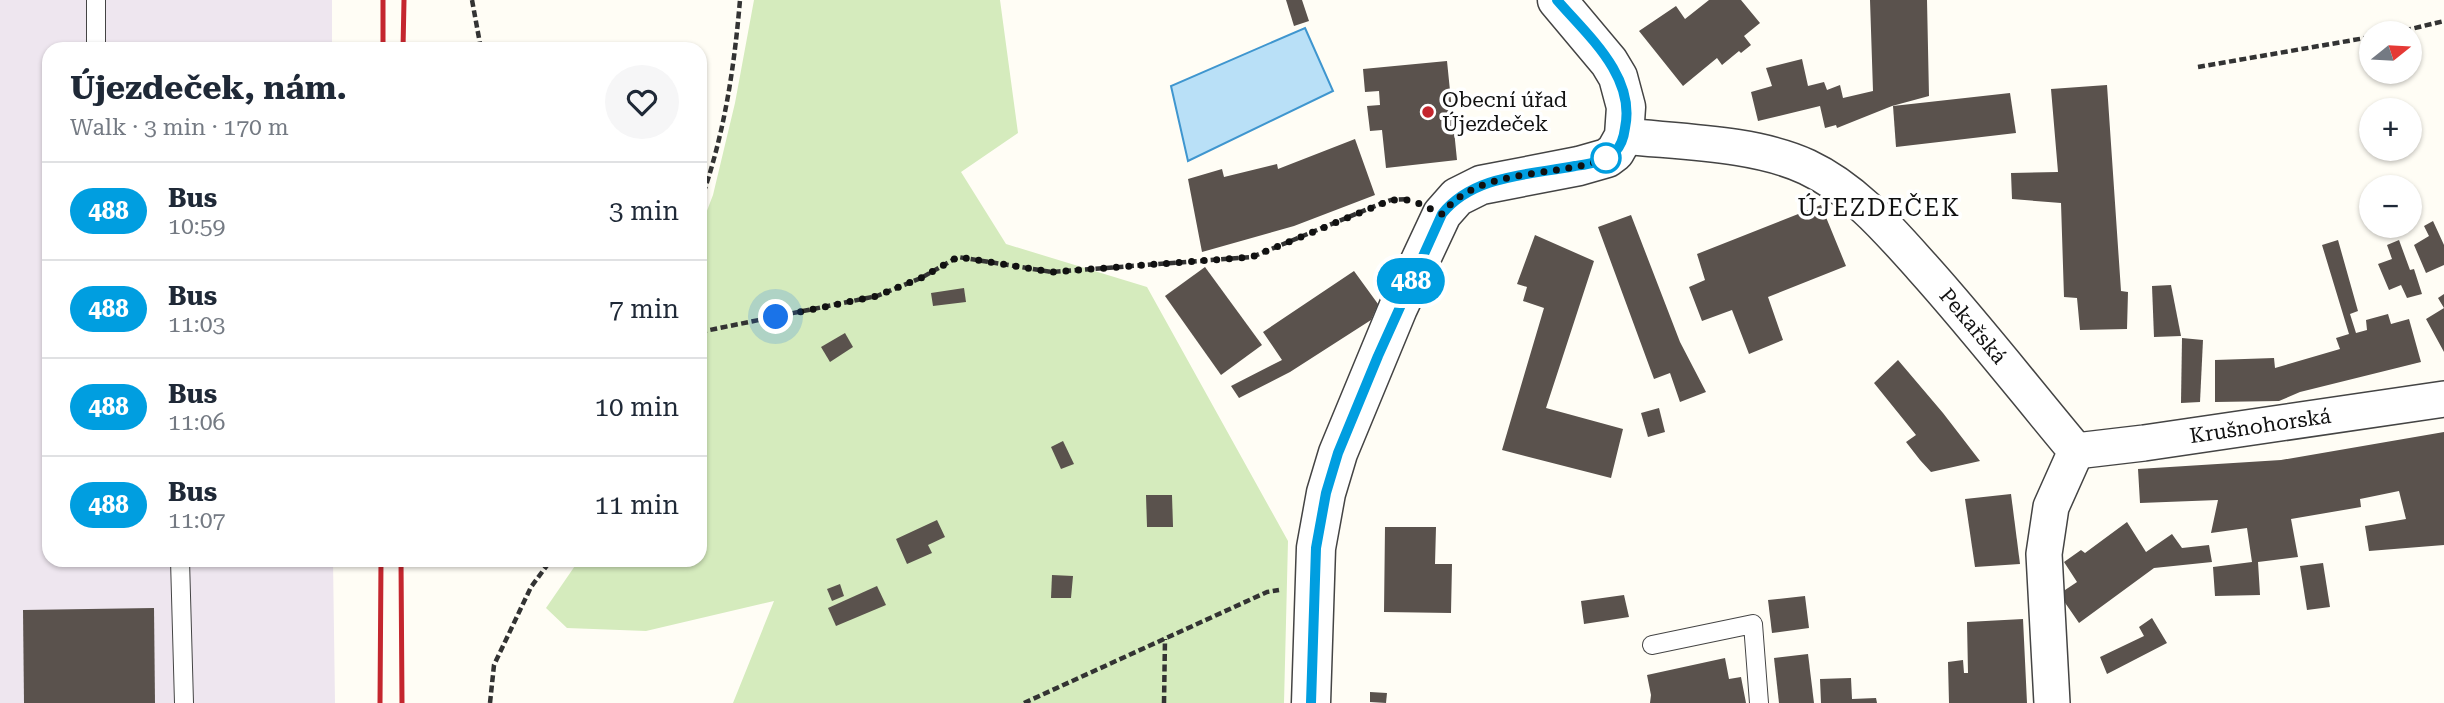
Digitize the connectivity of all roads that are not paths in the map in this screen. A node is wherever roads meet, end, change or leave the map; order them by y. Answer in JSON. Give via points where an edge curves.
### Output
{"nodes":[{"id":1,"x":96,"y":0,"type":"edge"},
{"id":2,"x":1557,"y":0,"type":"edge"},
{"id":3,"x":96,"y":42,"type":"edge"},
{"id":4,"x":1624,"y":136,"type":"junction"},
{"id":5,"x":2443,"y":398,"type":"edge"},
{"id":6,"x":2076,"y":451,"type":"junction"},
{"id":7,"x":180,"y":567,"type":"edge"},
{"id":8,"x":1652,"y":645,"type":"dead end"},
{"id":9,"x":184,"y":703,"type":"edge"},
{"id":10,"x":1311,"y":703,"type":"edge"},
{"id":11,"x":1759,"y":703,"type":"edge"},
{"id":12,"x":2052,"y":703,"type":"edge"}],
"edges":[{"from":1,"to":3,"type":"lane"},
{"from":2,"to":4,"type":"street","via":[[1618,77],[1626,107]]},
{"from":4,"to":6,"type":"street","name":"Pekařská","via":[[1752,150],[1806,166],[1833,182],[1883,224]]},
{"from":4,"to":10,"type":"street","via":[[1607,158],[1481,185],[1457,197],[1442,214],[1338,453],[1321,513]]},
{"from":5,"to":6,"type":"street","name":"Krušnohorská"},
{"from":6,"to":12,"type":"street","via":[[2051,507],[2043,554]]},
{"from":7,"to":9,"type":"lane"},
{"from":8,"to":11,"type":"lane","via":[[1753,624]]}]}
